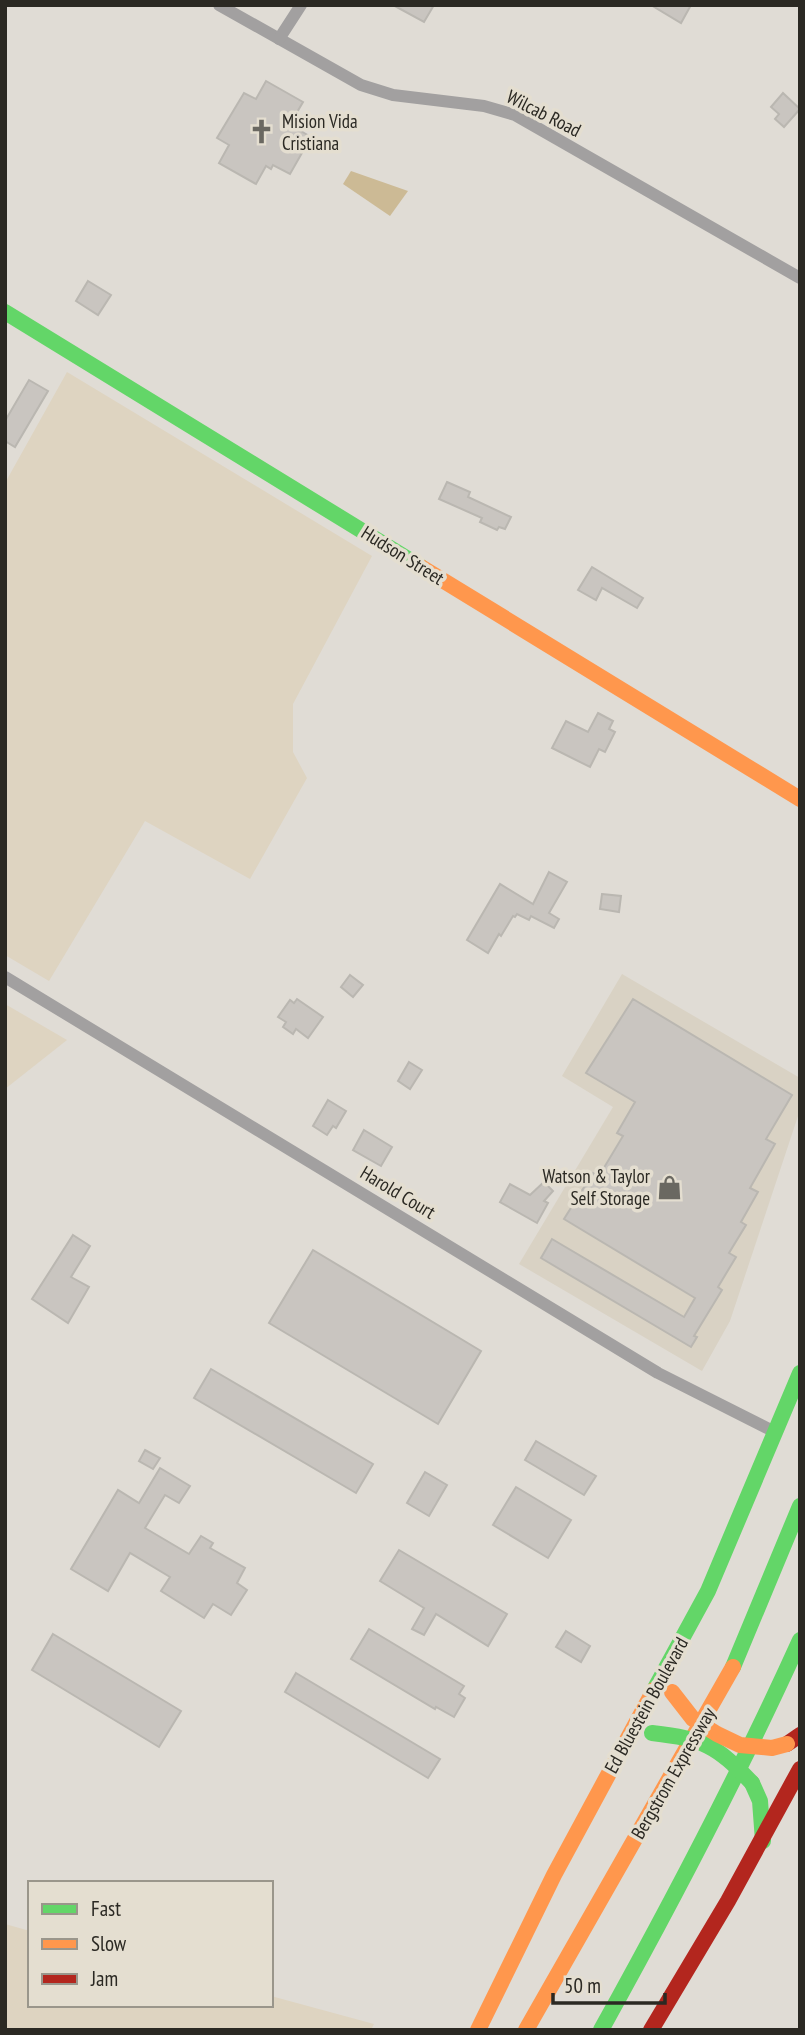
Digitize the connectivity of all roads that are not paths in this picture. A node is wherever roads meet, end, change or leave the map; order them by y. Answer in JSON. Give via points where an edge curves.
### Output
{"nodes":[{"id":1,"x":219,"y":5,"type":"edge"},
{"id":2,"x":301,"y":5,"type":"edge"},
{"id":3,"x":279,"y":39,"type":"junction"},
{"id":4,"x":800,"y":278,"type":"edge"},
{"id":5,"x":5,"y":312,"type":"edge"},
{"id":6,"x":800,"y":799,"type":"edge"},
{"id":7,"x":5,"y":978,"type":"edge"},
{"id":8,"x":800,"y":1373,"type":"edge"},
{"id":9,"x":775,"y":1432,"type":"junction"},
{"id":10,"x":800,"y":1506,"type":"edge"},
{"id":11,"x":800,"y":1640,"type":"edge"},
{"id":12,"x":671,"y":1660,"type":"junction"},
{"id":13,"x":793,"y":1740,"type":"edge"},
{"id":14,"x":618,"y":1755,"type":"junction"},
{"id":15,"x":800,"y":1769,"type":"edge"},
{"id":16,"x":763,"y":1841,"type":"junction"},
{"id":17,"x":478,"y":2030,"type":"edge"},
{"id":18,"x":526,"y":2030,"type":"edge"},
{"id":19,"x":601,"y":2030,"type":"edge"},
{"id":20,"x":652,"y":2030,"type":"edge"}],
"edges":[{"from":1,"to":3,"type":"street","name":"Wilcab Road"},
{"from":2,"to":3,"type":"street"},
{"from":3,"to":4,"type":"street","name":"Wilcab Road","via":[[371,89],[515,115]]},
{"from":5,"to":6,"type":"main road","name":"Hudson Street"},
{"from":7,"to":9,"type":"street","name":"Harold Court","via":[[658,1373]]},
{"from":8,"to":9,"type":"main road","name":"Ed Bluestein Boulevard"},
{"from":9,"to":12,"type":"main road","name":"Ed Bluestein Boulevard","via":[[708,1591]]},
{"from":10,"to":18,"type":"main road","name":"Bergstrom Expressway","via":[[731,1672]]},
{"from":11,"to":19,"type":"main road","via":[[693,1859]]},
{"from":12,"to":13,"type":"main road","bridge":true,"via":[[672,1692],[693,1719],[740,1745],[772,1748]]},
{"from":12,"to":14,"type":"main road","name":"Ed Bluestein Boulevard"},
{"from":14,"to":16,"type":"main road","bridge":true,"via":[[636,1739],[652,1733],[680,1736],[727,1757],[752,1783],[760,1801]]},
{"from":14,"to":17,"type":"main road","name":"Ed Bluestein Boulevard"},
{"from":15,"to":16,"type":"main road"},
{"from":16,"to":20,"type":"main road"}]}
